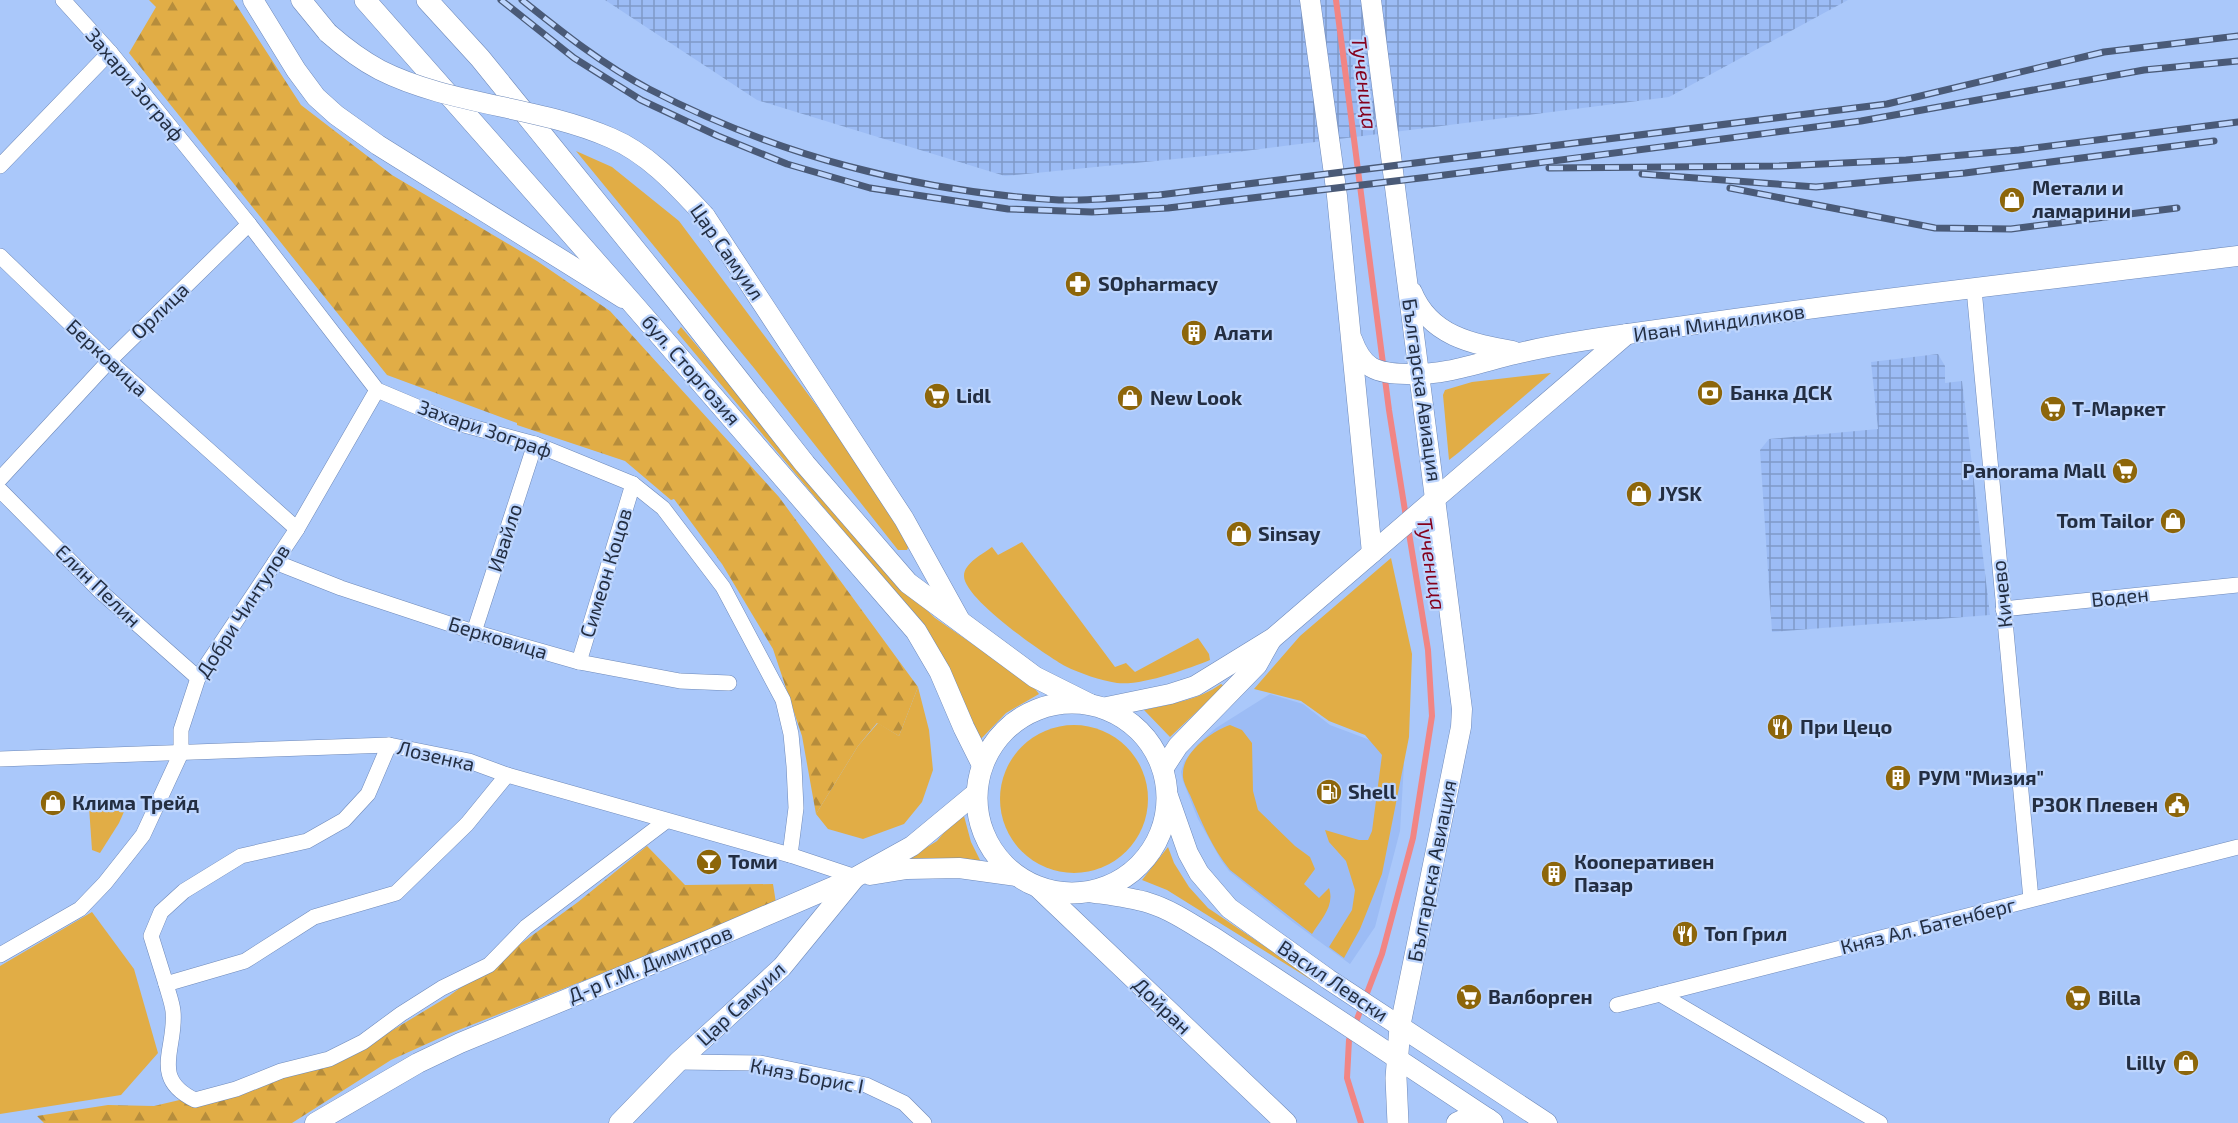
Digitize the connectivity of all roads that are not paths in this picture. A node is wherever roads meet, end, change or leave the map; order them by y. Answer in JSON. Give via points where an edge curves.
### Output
{"nodes":[{"id":1,"x":63,"y":0,"type":"edge"},
{"id":2,"x":253,"y":0,"type":"edge"},
{"id":3,"x":301,"y":0,"type":"edge"},
{"id":4,"x":365,"y":0,"type":"edge"},
{"id":5,"x":427,"y":0,"type":"edge"},
{"id":6,"x":1310,"y":0,"type":"edge"},
{"id":7,"x":1371,"y":0,"type":"edge"},
{"id":8,"x":110,"y":52,"type":"junction"},
{"id":9,"x":0,"y":166,"type":"edge"},
{"id":10,"x":249,"y":224,"type":"junction"},
{"id":11,"x":2238,"y":255,"type":"edge"},
{"id":12,"x":0,"y":256,"type":"edge"},
{"id":13,"x":1405,"y":270,"type":"junction"},
{"id":14,"x":1974,"y":289,"type":"junction"},
{"id":15,"x":633,"y":304,"type":"junction"},
{"id":16,"x":1627,"y":334,"type":"junction"},
{"id":17,"x":1352,"y":339,"type":"junction"},
{"id":18,"x":1522,"y":352,"type":"junction"},
{"id":19,"x":109,"y":361,"type":"junction"},
{"id":20,"x":1412,"y":374,"type":"junction"},
{"id":21,"x":377,"y":390,"type":"junction"},
{"id":22,"x":535,"y":444,"type":"junction"},
{"id":23,"x":0,"y":479,"type":"edge"},
{"id":24,"x":633,"y":484,"type":"junction"},
{"id":25,"x":0,"y":490,"type":"edge"},
{"id":26,"x":1431,"y":502,"type":"junction"},
{"id":27,"x":297,"y":529,"type":"junction"},
{"id":28,"x":1372,"y":553,"type":"junction"},
{"id":29,"x":275,"y":562,"type":"junction"},
{"id":30,"x":2238,"y":585,"type":"edge"},
{"id":31,"x":2003,"y":609,"type":"junction"},
{"id":32,"x":962,"y":625,"type":"junction"},
{"id":33,"x":474,"y":632,"type":"junction"},
{"id":34,"x":1273,"y":638,"type":"junction"},
{"id":35,"x":579,"y":662,"type":"junction"},
{"id":36,"x":198,"y":678,"type":"junction"},
{"id":37,"x":729,"y":683,"type":"dead end"},
{"id":38,"x":1096,"y":706,"type":"junction"},
{"id":39,"x":389,"y":745,"type":"junction"},
{"id":40,"x":181,"y":753,"type":"junction"},
{"id":41,"x":0,"y":759,"type":"edge"},
{"id":42,"x":982,"y":764,"type":"junction"},
{"id":43,"x":1163,"y":769,"type":"junction"},
{"id":44,"x":507,"y":776,"type":"junction"},
{"id":45,"x":976,"y":793,"type":"junction"},
{"id":46,"x":1168,"y":796,"type":"junction"},
{"id":47,"x":666,"y":821,"type":"junction"},
{"id":48,"x":2238,"y":847,"type":"edge"},
{"id":49,"x":790,"y":855,"type":"junction"},
{"id":50,"x":1017,"y":876,"type":"junction"},
{"id":51,"x":856,"y":877,"type":"junction"},
{"id":52,"x":1038,"y":888,"type":"junction"},
{"id":53,"x":1089,"y":892,"type":"junction"},
{"id":54,"x":2031,"y":899,"type":"junction"},
{"id":55,"x":0,"y":955,"type":"edge"},
{"id":56,"x":166,"y":984,"type":"junction"},
{"id":57,"x":1660,"y":994,"type":"junction"},
{"id":58,"x":1617,"y":1005,"type":"dead end"},
{"id":59,"x":1400,"y":1027,"type":"junction"},
{"id":60,"x":1396,"y":1058,"type":"junction"},
{"id":61,"x":678,"y":1062,"type":"junction"},
{"id":62,"x":1491,"y":1121,"type":"edge"},
{"id":63,"x":315,"y":1123,"type":"edge"},
{"id":64,"x":619,"y":1123,"type":"edge"},
{"id":65,"x":924,"y":1123,"type":"edge"},
{"id":66,"x":1286,"y":1123,"type":"edge"},
{"id":67,"x":1398,"y":1123,"type":"edge"},
{"id":68,"x":1457,"y":1123,"type":"edge"},
{"id":69,"x":1547,"y":1123,"type":"edge"},
{"id":70,"x":1880,"y":1123,"type":"edge"}],
"edges":[{"from":1,"to":8,"type":"street","name":"Захари Зограф"},
{"from":2,"to":15,"type":"street","via":[[296,70],[336,116]]},
{"from":3,"to":32,"type":"street","name":"Цар Самуил","bridge":true,"via":[[328,33],[362,60],[431,89],[613,138],[655,166],[705,216],[904,519]]},
{"from":4,"to":15,"type":"main road","name":"бул. Сторгозия"},
{"from":5,"to":32,"type":"main road","name":"бул. Сторгозия","via":[[480,58],[805,464],[908,583]]},
{"from":6,"to":17,"type":"street"},
{"from":7,"to":13,"type":"street","name":"Българска Авиация"},
{"from":8,"to":9,"type":"street"},
{"from":8,"to":10,"type":"street","name":"Захари Зограф"},
{"from":10,"to":19,"type":"street","name":"Орлица"},
{"from":10,"to":21,"type":"street","name":"Захари Зограф"},
{"from":11,"to":14,"type":"street","name":"Иван Миндиликов"},
{"from":12,"to":19,"type":"street","name":"Берковица"},
{"from":13,"to":18,"type":"street","via":[[1420,308],[1448,334],[1480,345]]},
{"from":13,"to":20,"type":"street","name":"Българска Авиация"},
{"from":14,"to":16,"type":"street","name":"Иван Миндиликов"},
{"from":14,"to":31,"type":"street","name":"Кичево"},
{"from":15,"to":42,"type":"main road","name":"бул. Сторгозия","via":[[916,630]]},
{"from":16,"to":18,"type":"street"},
{"from":16,"to":26,"type":"street","name":"Иван Миндиликов"},
{"from":17,"to":20,"type":"street","via":[[1358,355],[1372,369]]},
{"from":17,"to":28,"type":"street"},
{"from":18,"to":20,"type":"street"},
{"from":19,"to":23,"type":"street","name":"Орлица"},
{"from":19,"to":27,"type":"street","name":"Берковица"},
{"from":20,"to":26,"type":"street","name":"Българска Авиация"},
{"from":21,"to":22,"type":"street","name":"Захари Зограф","via":[[453,422]]},
{"from":21,"to":27,"type":"street","name":"Добри Чинтулов"},
{"from":22,"to":24,"type":"street","name":"Захари Зограф"},
{"from":22,"to":33,"type":"street","name":"Ивайло"},
{"from":24,"to":35,"type":"street","name":"Симеон Коцов"},
{"from":24,"to":49,"type":"street","name":"Захари Зограф","via":[[663,508],[723,587],[783,700],[794,766]]},
{"from":25,"to":36,"type":"street","name":"Елин Пелин","via":[[101,592]]},
{"from":26,"to":28,"type":"street","name":"Иван Миндиликов"},
{"from":26,"to":59,"type":"street","name":"Българска Авиация","via":[[1461,692],[1461,728]]},
{"from":27,"to":29,"type":"street","name":"Добри Чинтулов"},
{"from":28,"to":34,"type":"street","name":"Иван Миндиликов"},
{"from":29,"to":33,"type":"street","name":"Берковица"},
{"from":29,"to":36,"type":"street","name":"Добри Чинтулов"},
{"from":30,"to":31,"type":"street","name":"Воден"},
{"from":31,"to":54,"type":"street","name":"Кичево"},
{"from":32,"to":38,"type":"main road","name":"бул. Сторгозия","via":[[1035,677]]},
{"from":33,"to":35,"type":"street","name":"Берковица"},
{"from":34,"to":38,"type":"street","name":"Иван Миндиликов","via":[[1195,686]]},
{"from":34,"to":43,"type":"street","name":"Иван Миндиликов","via":[[1257,665],[1178,746]]},
{"from":35,"to":37,"type":"street","name":"Берковица","via":[[680,681]]},
{"from":36,"to":40,"type":"street","name":"Добри Чинтулов","via":[[181,730]]},
{"from":38,"to":42,"type":"main road","via":[[1062,703],[1036,709],[1014,722],[995,741]]},
{"from":38,"to":43,"type":"main road","via":[[1129,721],[1150,743]]},
{"from":39,"to":40,"type":"street","name":"Лозенка"},
{"from":39,"to":44,"type":"street","name":"Лозенка","via":[[469,761]]},
{"from":39,"to":56,"type":"street","via":[[368,794],[344,820],[307,841],[241,856],[184,891],[161,912],[151,936]]},
{"from":40,"to":41,"type":"street","name":"Лозенка"},
{"from":40,"to":55,"type":"street","name":"Добри Чинтулов","via":[[143,835],[105,883],[80,909]]},
{"from":42,"to":45,"type":"main road"},
{"from":43,"to":46,"type":"main road"},
{"from":44,"to":47,"type":"street","name":"Лозенка"},
{"from":44,"to":56,"type":"street","via":[[467,824],[396,893],[314,917],[245,961]]},
{"from":45,"to":50,"type":"main road","via":[[978,817],[986,840],[999,860]]},
{"from":45,"to":51,"type":"street","name":"Д-р Г.М. Димитров","via":[[912,846]]},
{"from":46,"to":53,"type":"main road","via":[[1164,823],[1154,848],[1137,868],[1114,884]]},
{"from":46,"to":59,"type":"street","name":"Васил Левски","via":[[1188,853],[1199,873],[1229,908]]},
{"from":47,"to":49,"type":"street","name":"Лозенка"},
{"from":47,"to":56,"type":"street","via":[[526,927],[489,965],[442,988],[363,1042],[328,1059],[281,1071],[236,1089],[195,1100],[182,1093],[167,1072],[173,1011]]},
{"from":48,"to":54,"type":"street","name":"Княз Ал. Батенберг"},
{"from":49,"to":51,"type":"street","name":"Лозенка"},
{"from":50,"to":51,"type":"street","via":[[959,868],[907,869]]},
{"from":50,"to":52,"type":"main road"},
{"from":51,"to":61,"type":"street","name":"Цар Самуил","via":[[782,967]]},
{"from":51,"to":63,"type":"street","name":"Д-р Г.М. Димитров","via":[[460,1043]]},
{"from":52,"to":53,"type":"main road","via":[[1063,893]]},
{"from":52,"to":66,"type":"main road","name":"Дойран"},
{"from":53,"to":60,"type":"street","name":"Васил Левски","via":[[1130,898],[1174,914]]},
{"from":54,"to":57,"type":"street","name":"Княз Ал. Батенберг"},
{"from":57,"to":58,"type":"street","name":"Княз Ал. Батенберг"},
{"from":57,"to":70,"type":"street"},
{"from":59,"to":60,"type":"main road"},
{"from":59,"to":69,"type":"street","name":"Васил Левски"},
{"from":60,"to":62,"type":"street","name":"Васил Левски"},
{"from":60,"to":67,"type":"main road"},
{"from":61,"to":64,"type":"street","name":"Цар Самуил"},
{"from":61,"to":65,"type":"street","name":"Княз Борис I","via":[[760,1063],[866,1085],[904,1102]]},
{"from":62,"to":68,"type":"main road","via":[[1479,1116]]}]}
